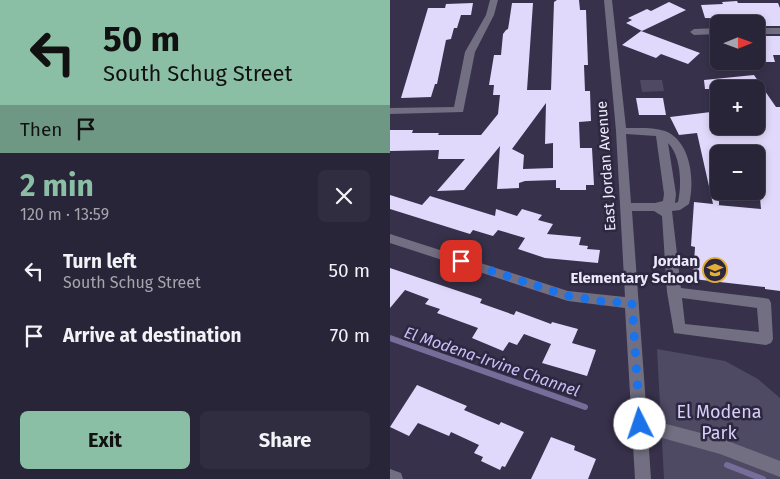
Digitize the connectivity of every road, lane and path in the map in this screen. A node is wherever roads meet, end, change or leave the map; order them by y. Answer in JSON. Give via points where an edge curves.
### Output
{"nodes":[{"id":1,"x":494,"y":0,"type":"edge"},
{"id":2,"x":608,"y":0,"type":"edge"},
{"id":3,"x":765,"y":31,"type":"edge"},
{"id":4,"x":780,"y":31,"type":"edge"},
{"id":5,"x":694,"y":32,"type":"dead end"},
{"id":6,"x":710,"y":32,"type":"edge"},
{"id":7,"x":390,"y":111,"type":"edge"},
{"id":8,"x":621,"y":131,"type":"junction"},
{"id":9,"x":661,"y":134,"type":"junction"},
{"id":10,"x":626,"y":207,"type":"junction"},
{"id":11,"x":656,"y":207,"type":"junction"},
{"id":12,"x":390,"y":238,"type":"edge"},
{"id":13,"x":674,"y":292,"type":"junction"},
{"id":14,"x":632,"y":303,"type":"junction"},
{"id":15,"x":640,"y":424,"type":"junction"},
{"id":16,"x":780,"y":469,"type":"edge"},
{"id":17,"x":390,"y":477,"type":"edge"},
{"id":18,"x":395,"y":479,"type":"edge"},
{"id":19,"x":643,"y":479,"type":"edge"}],
"edges":[{"from":1,"to":7,"type":"street","via":[[490,18],[470,52],[459,110]]},
{"from":2,"to":8,"type":"street","name":"East Jordan Avenue"},
{"from":3,"to":4,"type":"street"},
{"from":5,"to":6,"type":"street"},
{"from":8,"to":9,"type":"street"},
{"from":8,"to":10,"type":"street","name":"East Jordan Avenue"},
{"from":9,"to":11,"type":"street","via":[[670,194],[668,203]]},
{"from":9,"to":11,"type":"street","via":[[680,150],[686,195],[683,204],[676,207]]},
{"from":10,"to":11,"type":"street"},
{"from":10,"to":14,"type":"street","name":"East Jordan Avenue"},
{"from":11,"to":13,"type":"street","via":[[668,214]]},
{"from":12,"to":14,"type":"street","via":[[568,296]]},
{"from":13,"to":13,"type":"street","via":[[679,330],[766,339],[764,304]]},
{"from":14,"to":15,"type":"street","name":"East Jordan Avenue"},
{"from":15,"to":16,"type":"street","via":[[720,446]]},
{"from":15,"to":19,"type":"street","name":"East Jordan Avenue"},
{"from":17,"to":18,"type":"street"}]}
